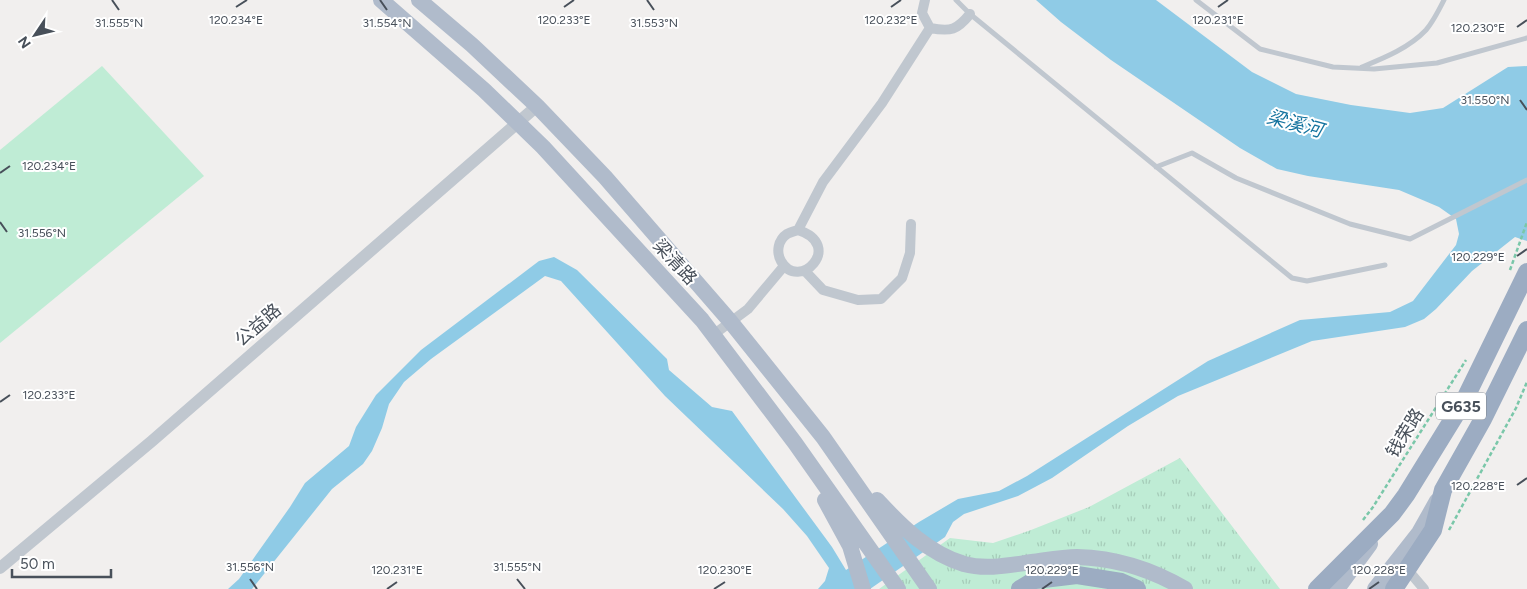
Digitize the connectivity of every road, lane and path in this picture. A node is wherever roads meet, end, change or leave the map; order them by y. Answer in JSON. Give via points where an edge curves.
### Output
{"nodes":[{"id":1,"x":381,"y":0,"type":"edge"},
{"id":2,"x":419,"y":0,"type":"edge"},
{"id":3,"x":925,"y":0,"type":"edge"},
{"id":4,"x":956,"y":0,"type":"edge"},
{"id":5,"x":1196,"y":0,"type":"edge"},
{"id":6,"x":1444,"y":0,"type":"edge"},
{"id":7,"x":970,"y":14,"type":"junction"},
{"id":8,"x":930,"y":28,"type":"junction"},
{"id":9,"x":1527,"y":38,"type":"edge"},
{"id":10,"x":1358,"y":68,"type":"junction"},
{"id":11,"x":537,"y":106,"type":"junction"},
{"id":12,"x":517,"y":122,"type":"junction"},
{"id":13,"x":1156,"y":167,"type":"junction"},
{"id":14,"x":1527,"y":180,"type":"edge"},
{"id":15,"x":1527,"y":222,"type":"edge"},
{"id":16,"x":911,"y":224,"type":"dead end"},
{"id":17,"x":798,"y":230,"type":"junction"},
{"id":18,"x":1386,"y":265,"type":"dead end"},
{"id":19,"x":784,"y":266,"type":"junction"},
{"id":20,"x":805,"y":271,"type":"junction"},
{"id":21,"x":1509,"y":272,"type":"dead end"},
{"id":22,"x":1527,"y":272,"type":"edge"},
{"id":23,"x":730,"y":321,"type":"junction"},
{"id":24,"x":1527,"y":330,"type":"edge"},
{"id":25,"x":713,"y":335,"type":"junction"},
{"id":26,"x":1467,"y":358,"type":"dead end"},
{"id":27,"x":1527,"y":382,"type":"edge"},
{"id":28,"x":832,"y":450,"type":"junction"},
{"id":29,"x":1443,"y":490,"type":"junction"},
{"id":30,"x":1361,"y":522,"type":"dead end"},
{"id":31,"x":1446,"y":535,"type":"dead end"},
{"id":32,"x":857,"y":542,"type":"junction"},
{"id":33,"x":0,"y":568,"type":"edge"},
{"id":34,"x":1407,"y":569,"type":"junction"},
{"id":35,"x":1322,"y":588,"type":"edge"},
{"id":36,"x":863,"y":589,"type":"edge"},
{"id":37,"x":898,"y":589,"type":"edge"},
{"id":38,"x":929,"y":589,"type":"edge"},
{"id":39,"x":1020,"y":589,"type":"edge"},
{"id":40,"x":1137,"y":589,"type":"edge"},
{"id":41,"x":1185,"y":589,"type":"edge"},
{"id":42,"x":1375,"y":589,"type":"edge"},
{"id":43,"x":1394,"y":589,"type":"edge"},
{"id":44,"x":1424,"y":589,"type":"edge"}],
"edges":[{"from":1,"to":12,"type":"main road","name":"梁清路"},
{"from":2,"to":11,"type":"main road","name":"梁清路"},
{"from":3,"to":8,"type":"street","via":[[922,13]]},
{"from":4,"to":7,"type":"lane"},
{"from":5,"to":10,"type":"lane","via":[[1260,49],[1333,67]]},
{"from":6,"to":10,"type":"lane","via":[[1426,30],[1386,56]]},
{"from":7,"to":8,"type":"street","via":[[960,26],[945,31]]},
{"from":7,"to":13,"type":"lane"},
{"from":8,"to":17,"type":"street","via":[[882,103],[823,182]]},
{"from":9,"to":10,"type":"lane","via":[[1436,63]]},
{"from":11,"to":12,"type":"street","name":"公益路"},
{"from":11,"to":23,"type":"main road","name":"梁清路","via":[[605,177]]},
{"from":12,"to":25,"type":"main road","name":"梁清路"},
{"from":12,"to":33,"type":"street","name":"公益路","via":[[152,441]]},
{"from":13,"to":14,"type":"lane","via":[[1192,153],[1236,178],[1350,224],[1410,239]]},
{"from":13,"to":18,"type":"lane","via":[[1292,278],[1307,281]]},
{"from":15,"to":21,"type":"path"},
{"from":16,"to":20,"type":"street","via":[[910,253],[902,278],[881,299],[858,300],[823,290]]},
{"from":17,"to":19,"type":"street","via":[[787,234],[779,244],[778,256]]},
{"from":17,"to":20,"type":"street","via":[[817,242],[819,254],[815,264]]},
{"from":19,"to":20,"type":"street","via":[[794,272]]},
{"from":19,"to":23,"type":"street","via":[[748,309]]},
{"from":22,"to":35,"type":"highway","number":"G635","via":[[1464,401],[1406,495]]},
{"from":23,"to":25,"type":"street"},
{"from":23,"to":28,"type":"main road","name":"梁清路"},
{"from":24,"to":29,"type":"highway","number":"G635","via":[[1484,419]]},
{"from":25,"to":32,"type":"main road","name":"梁清路","via":[[795,443]]},
{"from":26,"to":30,"type":"path","name":"钱荣路"},
{"from":27,"to":31,"type":"path"},
{"from":28,"to":38,"type":"main road","name":"梁清路"},
{"from":28,"to":41,"type":"main road","via":[[902,527],[934,551],[965,564],[998,567],[1076,557],[1128,563]]},
{"from":29,"to":34,"type":"highway","via":[[1433,530]]},
{"from":29,"to":42,"type":"main road","via":[[1419,533]]},
{"from":32,"to":36,"type":"main road"},
{"from":32,"to":37,"type":"main road"},
{"from":34,"to":43,"type":"highway"},
{"from":34,"to":44,"type":"street"},
{"from":39,"to":40,"type":"highway","via":[[1035,580],[1077,575],[1120,582]]}]}
